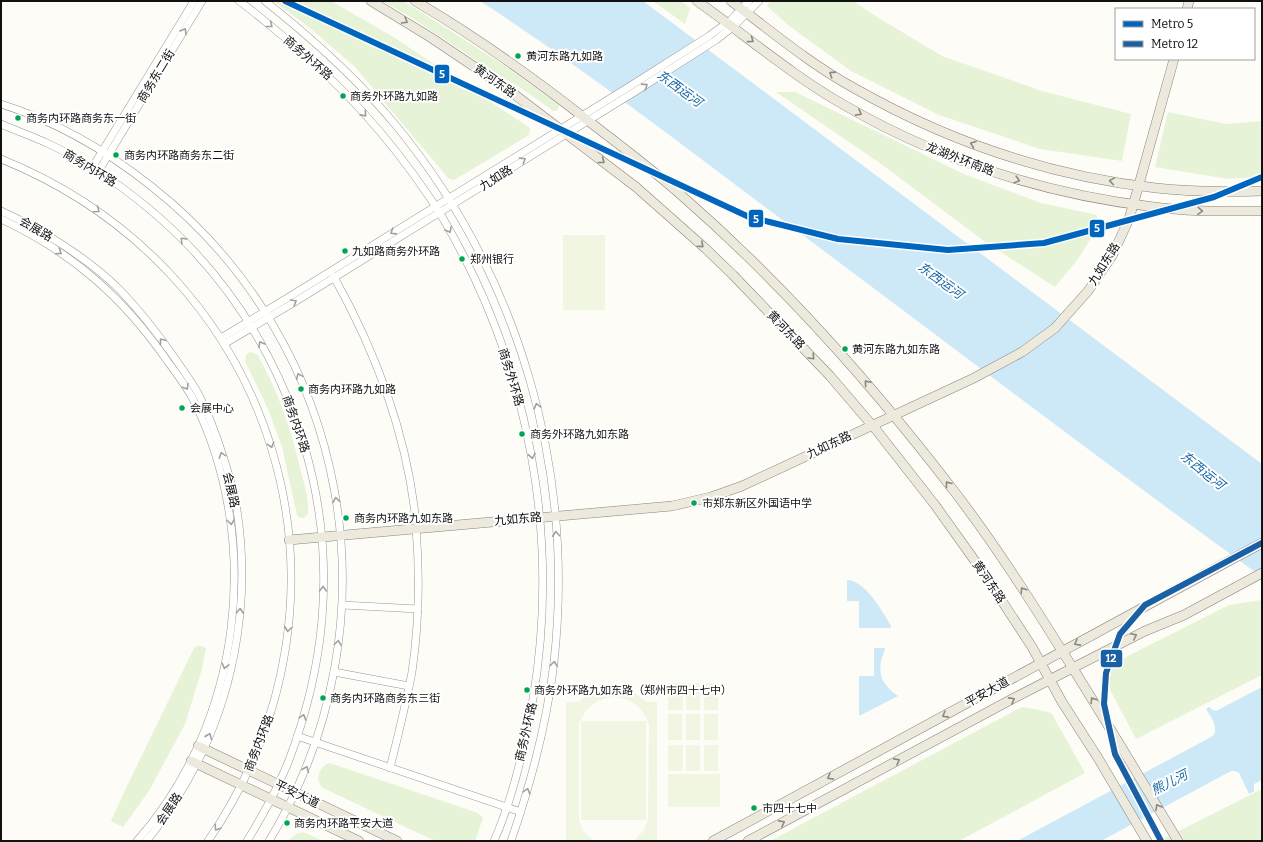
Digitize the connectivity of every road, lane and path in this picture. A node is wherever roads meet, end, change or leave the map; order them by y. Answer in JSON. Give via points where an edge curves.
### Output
{"nodes":[{"id":1,"x":194,"y":1,"type":"edge"},
{"id":2,"x":202,"y":1,"type":"edge"},
{"id":3,"x":239,"y":1,"type":"edge"},
{"id":4,"x":265,"y":1,"type":"edge"},
{"id":5,"x":371,"y":1,"type":"edge"},
{"id":6,"x":415,"y":1,"type":"edge"},
{"id":7,"x":697,"y":1,"type":"edge"},
{"id":8,"x":731,"y":1,"type":"edge"},
{"id":9,"x":750,"y":1,"type":"edge"},
{"id":10,"x":759,"y":1,"type":"edge"},
{"id":11,"x":744,"y":11,"type":"junction"},
{"id":12,"x":730,"y":25,"type":"junction"},
{"id":13,"x":1167,"y":60,"type":"edge"},
{"id":14,"x":1174,"y":60,"type":"edge"},
{"id":15,"x":1,"y":104,"type":"edge"},
{"id":16,"x":609,"y":104,"type":"junction"},
{"id":17,"x":585,"y":118,"type":"junction"},
{"id":18,"x":1,"y":124,"type":"edge"},
{"id":19,"x":564,"y":131,"type":"junction"},
{"id":20,"x":105,"y":153,"type":"junction"},
{"id":21,"x":1,"y":159,"type":"edge"},
{"id":22,"x":95,"y":170,"type":"junction"},
{"id":23,"x":1136,"y":185,"type":"junction"},
{"id":24,"x":1262,"y":191,"type":"edge"},
{"id":25,"x":450,"y":201,"type":"junction"},
{"id":26,"x":1130,"y":204,"type":"junction"},
{"id":27,"x":437,"y":209,"type":"junction"},
{"id":28,"x":1,"y":211,"type":"edge"},
{"id":29,"x":1262,"y":211,"type":"edge"},
{"id":30,"x":1,"y":219,"type":"edge"},
{"id":31,"x":334,"y":277,"type":"junction"},
{"id":32,"x":267,"y":315,"type":"junction"},
{"id":33,"x":250,"y":324,"type":"junction"},
{"id":34,"x":222,"y":341,"type":"junction"},
{"id":35,"x":892,"y":412,"type":"junction"},
{"id":36,"x":870,"y":423,"type":"junction"},
{"id":37,"x":555,"y":513,"type":"junction"},
{"id":38,"x":540,"y":514,"type":"junction"},
{"id":39,"x":416,"y":525,"type":"junction"},
{"id":40,"x":340,"y":532,"type":"junction"},
{"id":41,"x":321,"y":534,"type":"junction"},
{"id":42,"x":289,"y":537,"type":"junction"},
{"id":43,"x":1262,"y":543,"type":"edge"},
{"id":44,"x":1262,"y":573,"type":"edge"},
{"id":45,"x":342,"y":605,"type":"junction"},
{"id":46,"x":418,"y":609,"type":"junction"},
{"id":47,"x":1062,"y":651,"type":"junction"},
{"id":48,"x":1040,"y":663,"type":"junction"},
{"id":49,"x":1073,"y":668,"type":"junction"},
{"id":50,"x":334,"y":672,"type":"junction"},
{"id":51,"x":1050,"y":680,"type":"junction"},
{"id":52,"x":409,"y":686,"type":"junction"},
{"id":53,"x":297,"y":736,"type":"junction"},
{"id":54,"x":315,"y":742,"type":"junction"},
{"id":55,"x":201,"y":748,"type":"junction"},
{"id":56,"x":194,"y":762,"type":"junction"},
{"id":57,"x":390,"y":768,"type":"junction"},
{"id":58,"x":249,"y":771,"type":"junction"},
{"id":59,"x":242,"y":785,"type":"junction"},
{"id":60,"x":278,"y":785,"type":"junction"},
{"id":61,"x":296,"y":793,"type":"junction"},
{"id":62,"x":271,"y":799,"type":"junction"},
{"id":63,"x":506,"y":807,"type":"junction"},
{"id":64,"x":288,"y":808,"type":"junction"},
{"id":65,"x":521,"y":812,"type":"junction"},
{"id":66,"x":137,"y":841,"type":"edge"},
{"id":67,"x":146,"y":841,"type":"edge"},
{"id":68,"x":208,"y":841,"type":"edge"},
{"id":69,"x":247,"y":841,"type":"edge"},
{"id":70,"x":269,"y":841,"type":"edge"},
{"id":71,"x":358,"y":841,"type":"edge"},
{"id":72,"x":397,"y":841,"type":"edge"},
{"id":73,"x":494,"y":841,"type":"edge"},
{"id":74,"x":511,"y":841,"type":"edge"},
{"id":75,"x":712,"y":841,"type":"edge"},
{"id":76,"x":748,"y":841,"type":"edge"},
{"id":77,"x":1147,"y":841,"type":"edge"},
{"id":78,"x":1178,"y":841,"type":"edge"}],
"edges":[{"from":1,"to":20,"type":"street","name":"商务东二街"},
{"from":20,"to":2,"type":"street","name":"商务东二街","one_way":true},
{"from":3,"to":27,"type":"street","name":"商务外环路","one_way":true,"via":[[333,80],[386,138]]},
{"from":4,"to":25,"type":"street","name":"商务外环路","via":[[321,47],[362,88],[398,128]]},
{"from":5,"to":19,"type":"main road","name":"黄河东路","one_way":true,"via":[[430,36]]},
{"from":6,"to":17,"type":"main road","name":"黄河东路","via":[[520,69]]},
{"from":7,"to":12,"type":"main road","name":"龙湖外环南路"},
{"from":8,"to":11,"type":"main road","name":"龙湖外环南路"},
{"from":9,"to":11,"type":"street","name":"九如路"},
{"from":10,"to":11,"type":"street","name":"九如路"},
{"from":11,"to":12,"type":"street","name":"九如路"},
{"from":23,"to":11,"type":"main road","name":"龙湖外环南路","one_way":true,"via":[[1081,176],[1015,159],[981,148],[910,118],[828,72]]},
{"from":12,"to":16,"type":"street","name":"九如路","via":[[709,36]]},
{"from":16,"to":12,"type":"street","name":"九如路","one_way":true,"via":[[716,40]]},
{"from":12,"to":26,"type":"main road","name":"龙湖外环南路","one_way":true,"via":[[843,105],[919,144],[1002,175],[1077,195]]},
{"from":13,"to":23,"type":"main road","name":"九如东路"},
{"from":14,"to":23,"type":"main road","name":"九如东路"},
{"from":15,"to":20,"type":"street","via":[[58,127]]},
{"from":16,"to":17,"type":"street","name":"九如路"},
{"from":17,"to":19,"type":"street","name":"九如路"},
{"from":35,"to":17,"type":"main road","name":"黄河东路","one_way":true,"via":[[815,326],[722,232],[651,169]]},
{"from":18,"to":22,"type":"street","name":"商务内环路","via":[[50,144]]},
{"from":19,"to":25,"type":"street","name":"九如路"},
{"from":19,"to":36,"type":"main road","name":"黄河东路","one_way":true,"via":[[636,187],[706,249],[830,376]]},
{"from":20,"to":22,"type":"street","name":"商务东二街"},
{"from":20,"to":32,"type":"street","via":[[141,178],[195,224],[226,259]]},
{"from":21,"to":34,"type":"street","name":"商务内环路","one_way":true,"via":[[36,173],[73,194],[128,233],[179,283]]},
{"from":33,"to":22,"type":"street","name":"商务内环路","one_way":true,"via":[[215,276],[181,238],[149,208]]},
{"from":23,"to":24,"type":"main road","name":"龙湖外环南路","via":[[1203,192]]},
{"from":23,"to":26,"type":"main road","name":"九如东路"},
{"from":25,"to":27,"type":"street","name":"九如路"},
{"from":37,"to":25,"type":"street","name":"商务外环路","one_way":true,"via":[[544,435],[523,358],[495,285]]},
{"from":26,"to":29,"type":"main road","name":"龙湖外环南路","one_way":true,"via":[[1203,211]]},
{"from":26,"to":35,"type":"main road","name":"九如东路","via":[[1106,253],[1073,303],[1019,347],[970,376]]},
{"from":27,"to":31,"type":"street","name":"九如路"},
{"from":27,"to":32,"type":"street","name":"九如路","one_way":true},
{"from":27,"to":38,"type":"street","name":"商务外环路","one_way":true,"via":[[466,261],[508,363],[528,438]]},
{"from":55,"to":28,"type":"street","name":"会展路","one_way":true,"via":[[225,695],[234,661],[240,620],[239,533],[235,497],[218,439],[199,395],[189,379],[163,341],[118,289],[80,257],[21,220]]},
{"from":30,"to":55,"type":"street","name":"会展路","one_way":true,"via":[[64,255],[122,303],[157,345],[183,383],[211,442],[227,499],[233,548],[234,596],[227,660]]},
{"from":32,"to":31,"type":"street","name":"九如路","one_way":true},
{"from":31,"to":39,"type":"street","via":[[371,349],[392,405],[410,475]]},
{"from":32,"to":33,"type":"street","name":"九如路"},
{"from":40,"to":32,"type":"street","one_way":true,"via":[[331,472],[317,419],[295,366]]},
{"from":33,"to":34,"type":"street","name":"九如路"},
{"from":41,"to":33,"type":"street","name":"商务内环路","one_way":true,"via":[[311,470],[299,426],[278,374]]},
{"from":34,"to":42,"type":"street","name":"商务内环路","one_way":true,"via":[[248,388],[268,436],[281,482]]},
{"from":35,"to":36,"type":"main road","name":"九如东路"},
{"from":47,"to":35,"type":"main road","name":"黄河东路","one_way":true,"via":[[1028,596],[977,523]]},
{"from":36,"to":37,"type":"main road","name":"九如东路","via":[[740,481],[709,491],[671,500]]},
{"from":36,"to":48,"type":"main road","name":"黄河东路","via":[[950,525],[1004,604]]},
{"from":37,"to":38,"type":"main road","name":"九如东路"},
{"from":65,"to":37,"type":"street","name":"商务外环路","one_way":true,"via":[[542,735],[554,662],[558,577]]},
{"from":38,"to":39,"type":"main road","name":"九如东路"},
{"from":38,"to":63,"type":"street","name":"商务外环路","via":[[543,583],[539,660],[527,732]]},
{"from":39,"to":40,"type":"main road","name":"九如东路"},
{"from":39,"to":46,"type":"street"},
{"from":40,"to":41,"type":"main road","name":"九如东路"},
{"from":40,"to":45,"type":"street"},
{"from":41,"to":42,"type":"main road","name":"九如东路"},
{"from":53,"to":41,"type":"street","name":"商务内环路","one_way":true,"via":[[310,690],[322,621]]},
{"from":42,"to":58,"type":"street","name":"商务内环路","one_way":true,"via":[[291,599],[284,656],[272,710]]},
{"from":43,"to":47,"type":"main road","name":"平安大道","one_way":true},
{"from":49,"to":44,"type":"main road","name":"平安大道","one_way":true,"via":[[1145,631],[1184,615]]},
{"from":45,"to":46,"type":"street"},
{"from":50,"to":45,"type":"street","one_way":true},
{"from":46,"to":52,"type":"street"},
{"from":47,"to":48,"type":"main road","name":"平安大道"},
{"from":47,"to":49,"type":"main road","name":"黄河东路"},
{"from":48,"to":51,"type":"main road","name":"黄河东路"},
{"from":48,"to":75,"type":"main road","name":"平安大道","one_way":true},
{"from":49,"to":51,"type":"main road","name":"平安大道"},
{"from":78,"to":49,"type":"main road","name":"黄河东路","one_way":true},
{"from":50,"to":52,"type":"street"},
{"from":50,"to":54,"type":"street"},
{"from":76,"to":51,"type":"main road","name":"平安大道","one_way":true},
{"from":51,"to":77,"type":"main road","name":"黄河东路"},
{"from":52,"to":57,"type":"street"},
{"from":53,"to":54,"type":"street"},
{"from":53,"to":60,"type":"street","name":"商务内环路"},
{"from":54,"to":57,"type":"street"},
{"from":61,"to":54,"type":"street","one_way":true},
{"from":55,"to":56,"type":"street","name":"会展路"},
{"from":55,"to":58,"type":"main road","name":"平安大道"},
{"from":56,"to":59,"type":"main road","name":"平安大道"},
{"from":56,"to":66,"type":"street","name":"会展路"},
{"from":56,"to":67,"type":"street","name":"会展路","via":[[168,812]]},
{"from":57,"to":63,"type":"street"},
{"from":58,"to":59,"type":"street","name":"商务内环路"},
{"from":58,"to":60,"type":"main road","name":"平安大道"},
{"from":59,"to":62,"type":"main road","name":"平安大道"},
{"from":59,"to":68,"type":"street","name":"商务内环路","one_way":true},
{"from":60,"to":61,"type":"main road","name":"平安大道"},
{"from":60,"to":62,"type":"street","name":"商务内环路"},
{"from":61,"to":64,"type":"street"},
{"from":61,"to":72,"type":"main road","name":"平安大道"},
{"from":62,"to":64,"type":"main road","name":"平安大道"},
{"from":62,"to":69,"type":"street","name":"商务内环路"},
{"from":63,"to":65,"type":"street"},
{"from":63,"to":73,"type":"street","name":"商务外环路"},
{"from":64,"to":70,"type":"street"},
{"from":64,"to":71,"type":"main road","name":"平安大道"},
{"from":65,"to":74,"type":"street","name":"商务外环路"}]}
